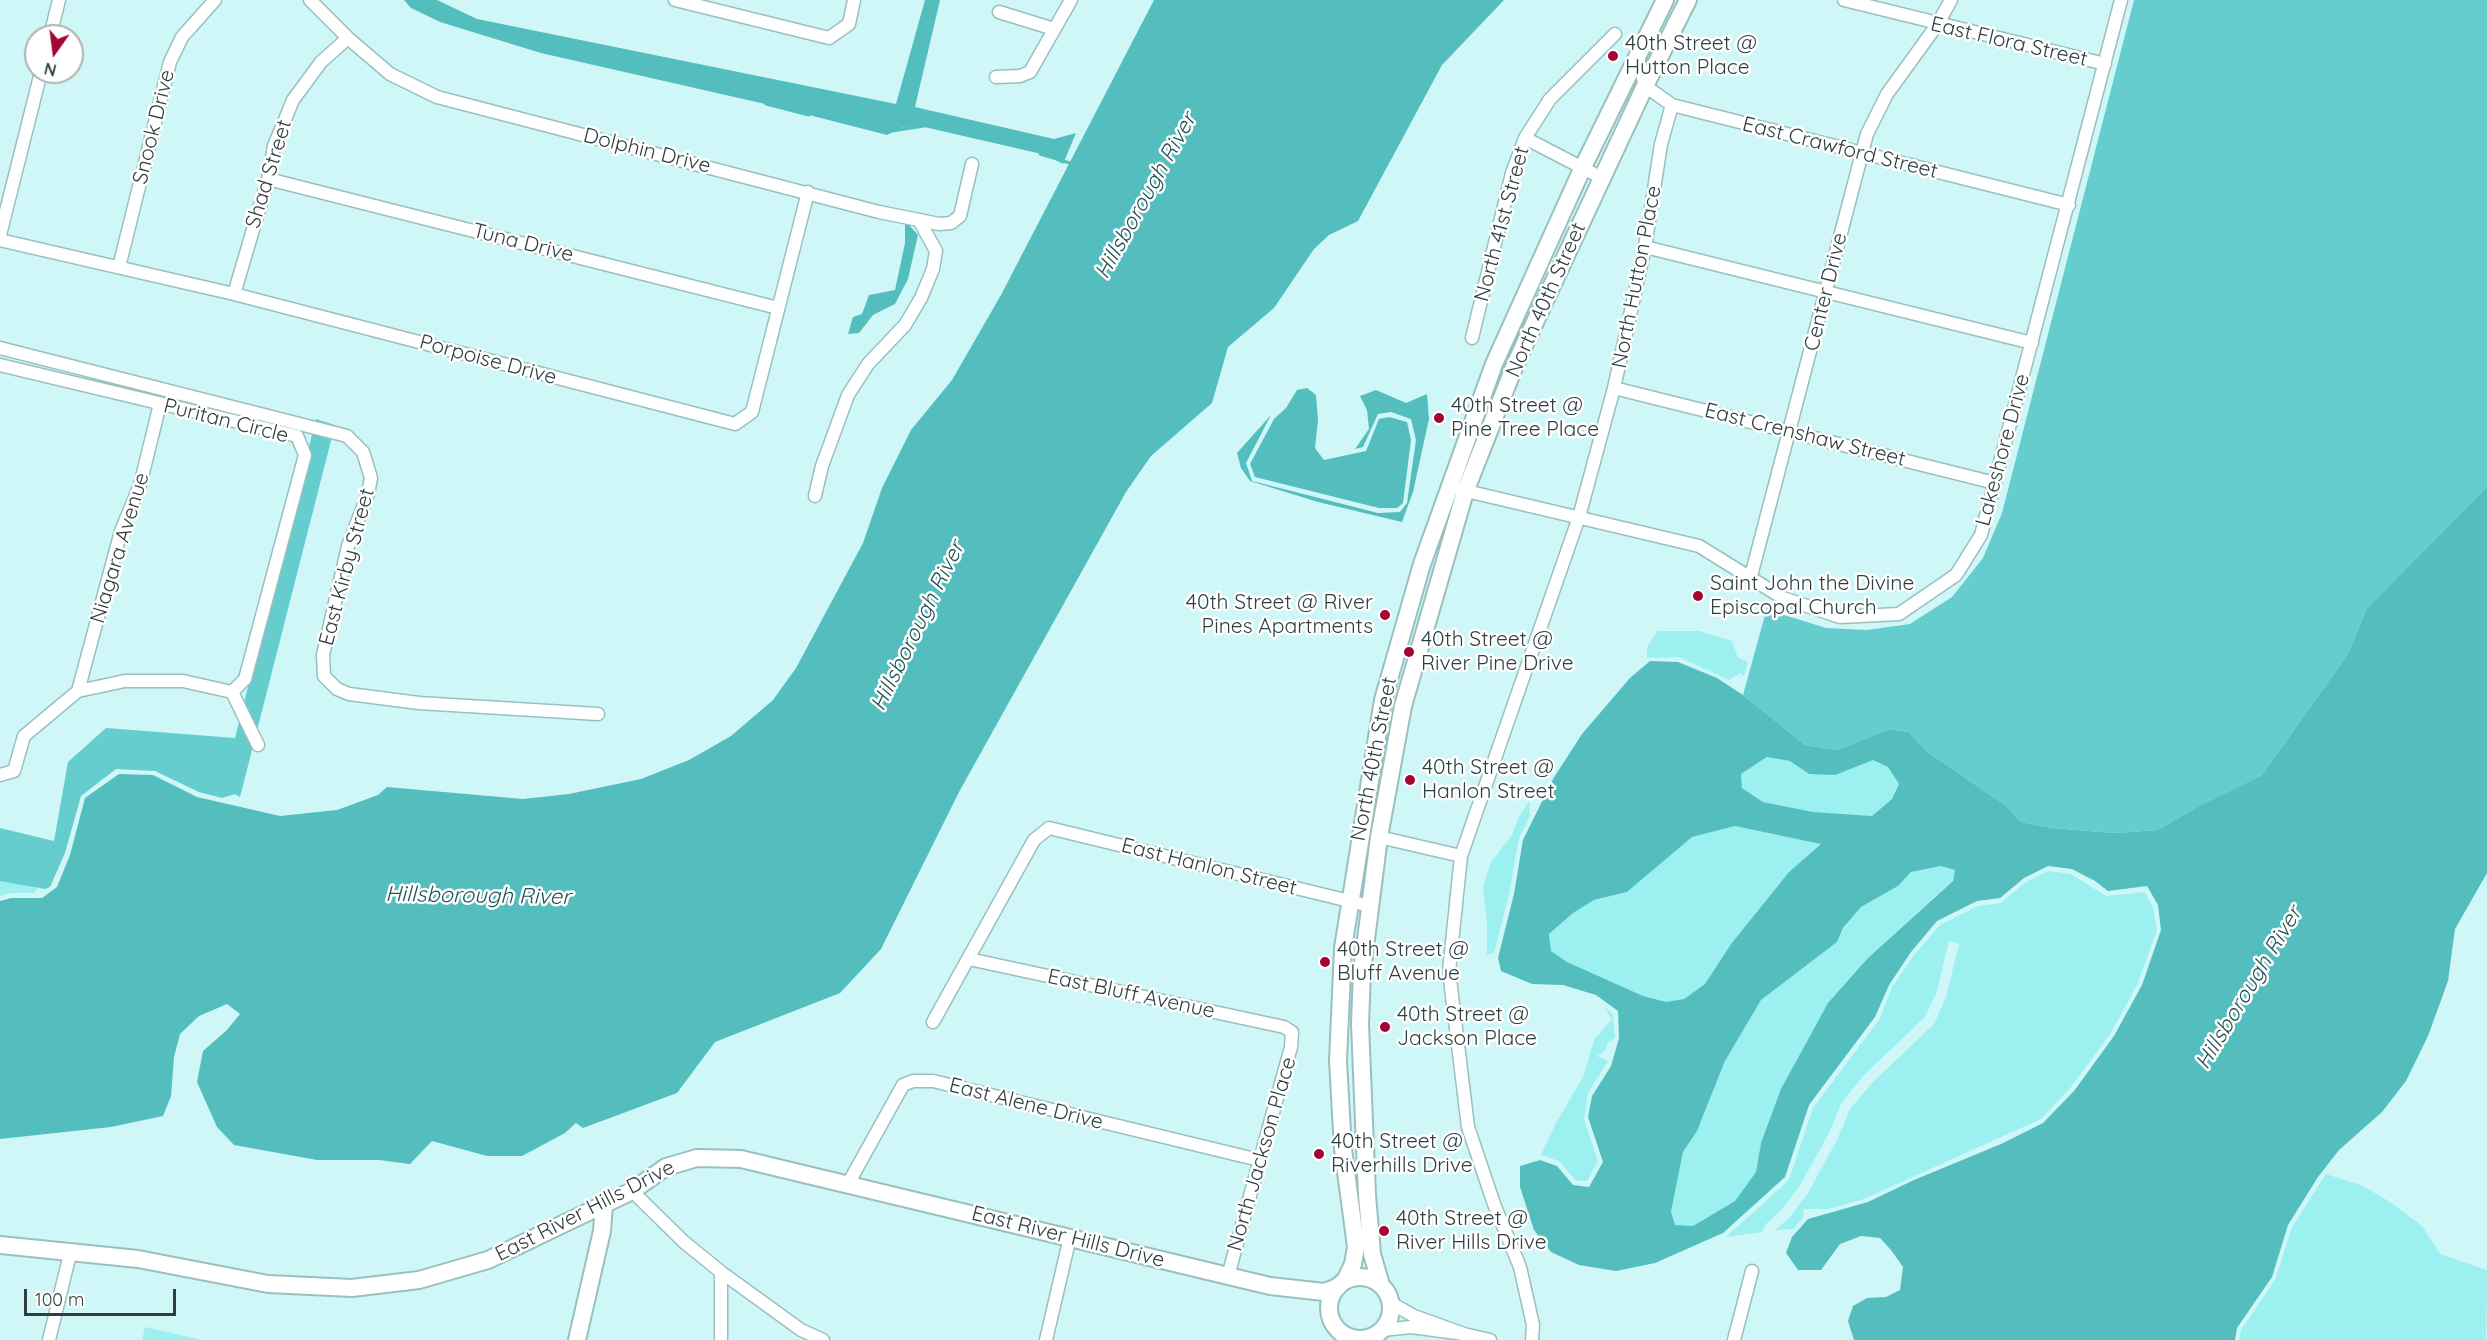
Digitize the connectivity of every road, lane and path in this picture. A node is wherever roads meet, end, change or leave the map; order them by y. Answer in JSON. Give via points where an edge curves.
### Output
{"nodes":[{"id":1,"x":59,"y":0,"type":"edge"},
{"id":2,"x":215,"y":0,"type":"edge"},
{"id":3,"x":310,"y":0,"type":"edge"},
{"id":4,"x":675,"y":0,"type":"edge"},
{"id":5,"x":854,"y":0,"type":"edge"},
{"id":6,"x":1071,"y":0,"type":"edge"},
{"id":7,"x":1665,"y":0,"type":"edge"},
{"id":8,"x":1688,"y":0,"type":"edge"},
{"id":9,"x":1844,"y":0,"type":"edge"},
{"id":10,"x":1951,"y":0,"type":"edge"},
{"id":11,"x":2121,"y":0,"type":"edge"},
{"id":12,"x":999,"y":12,"type":"dead end"},
{"id":13,"x":53,"y":24,"type":"edge"},
{"id":14,"x":1937,"y":25,"type":"junction"},
{"id":15,"x":1054,"y":29,"type":"junction"},
{"id":16,"x":1615,"y":34,"type":"dead end"},
{"id":17,"x":348,"y":38,"type":"junction"},
{"id":18,"x":1638,"y":58,"type":"junction"},
{"id":19,"x":2105,"y":64,"type":"junction"},
{"id":20,"x":996,"y":77,"type":"dead end"},
{"id":21,"x":38,"y":84,"type":"edge"},
{"id":22,"x":1645,"y":86,"type":"junction"},
{"id":23,"x":1672,"y":105,"type":"junction"},
{"id":24,"x":1526,"y":138,"type":"junction"},
{"id":25,"x":1861,"y":154,"type":"junction"},
{"id":26,"x":972,"y":164,"type":"dead end"},
{"id":27,"x":1583,"y":167,"type":"junction"},
{"id":28,"x":1602,"y":178,"type":"junction"},
{"id":29,"x":268,"y":179,"type":"junction"},
{"id":30,"x":808,"y":192,"type":"junction"},
{"id":31,"x":2068,"y":205,"type":"junction"},
{"id":32,"x":919,"y":220,"type":"junction"},
{"id":33,"x":0,"y":238,"type":"edge"},
{"id":34,"x":1645,"y":247,"type":"junction"},
{"id":35,"x":119,"y":267,"type":"junction"},
{"id":36,"x":1826,"y":292,"type":"junction"},
{"id":37,"x":234,"y":294,"type":"junction"},
{"id":38,"x":778,"y":308,"type":"junction"},
{"id":39,"x":1472,"y":338,"type":"dead end"},
{"id":40,"x":2032,"y":343,"type":"junction"},
{"id":41,"x":0,"y":348,"type":"edge"},
{"id":42,"x":0,"y":365,"type":"edge"},
{"id":43,"x":1614,"y":388,"type":"junction"},
{"id":44,"x":160,"y":404,"type":"junction"},
{"id":45,"x":1791,"y":432,"type":"junction"},
{"id":46,"x":1995,"y":483,"type":"junction"},
{"id":47,"x":1448,"y":486,"type":"junction"},
{"id":48,"x":1465,"y":492,"type":"junction"},
{"id":49,"x":815,"y":496,"type":"dead end"},
{"id":50,"x":1579,"y":517,"type":"junction"},
{"id":51,"x":1751,"y":576,"type":"junction"},
{"id":52,"x":78,"y":691,"type":"junction"},
{"id":53,"x":232,"y":692,"type":"junction"},
{"id":54,"x":1383,"y":700,"type":"junction"},
{"id":55,"x":1403,"y":706,"type":"junction"},
{"id":56,"x":598,"y":714,"type":"dead end"},
{"id":57,"x":258,"y":745,"type":"dead end"},
{"id":58,"x":0,"y":775,"type":"edge"},
{"id":59,"x":1379,"y":837,"type":"junction"},
{"id":60,"x":1461,"y":856,"type":"junction"},
{"id":61,"x":1349,"y":900,"type":"junction"},
{"id":62,"x":1370,"y":906,"type":"junction"},
{"id":63,"x":969,"y":959,"type":"junction"},
{"id":64,"x":933,"y":1022,"type":"dead end"},
{"id":65,"x":1292,"y":1032,"type":"joint"},
{"id":66,"x":1259,"y":1160,"type":"junction"},
{"id":67,"x":848,"y":1184,"type":"junction"},
{"id":68,"x":632,"y":1191,"type":"junction"},
{"id":69,"x":604,"y":1204,"type":"junction"},
{"id":70,"x":1070,"y":1237,"type":"junction"},
{"id":71,"x":0,"y":1245,"type":"edge"},
{"id":72,"x":71,"y":1250,"type":"junction"},
{"id":73,"x":1752,"y":1271,"type":"dead end"},
{"id":74,"x":721,"y":1272,"type":"junction"},
{"id":75,"x":1228,"y":1276,"type":"junction"},
{"id":76,"x":1341,"y":1284,"type":"junction"},
{"id":77,"x":1381,"y":1285,"type":"junction"},
{"id":78,"x":1270,"y":1286,"type":"junction"},
{"id":79,"x":1391,"y":1304,"type":"junction"},
{"id":80,"x":1337,"y":1329,"type":"edge"},
{"id":81,"x":1464,"y":1334,"type":"junction"},
{"id":82,"x":1378,"y":1335,"type":"edge"},
{"id":83,"x":49,"y":1340,"type":"edge"},
{"id":84,"x":577,"y":1340,"type":"edge"},
{"id":85,"x":721,"y":1340,"type":"edge"},
{"id":86,"x":823,"y":1340,"type":"edge"},
{"id":87,"x":1046,"y":1340,"type":"edge"},
{"id":88,"x":1490,"y":1340,"type":"edge"},
{"id":89,"x":1532,"y":1340,"type":"edge"},
{"id":90,"x":1734,"y":1340,"type":"edge"}],
"edges":[{"from":1,"to":13,"type":"street"},
{"from":2,"to":35,"type":"street","name":"Snook Drive","via":[[182,37],[170,62]]},
{"from":3,"to":17,"type":"street","name":"Dolphin Drive"},
{"from":4,"to":5,"type":"street","via":[[829,38],[849,24]]},
{"from":6,"to":15,"type":"street"},
{"from":7,"to":18,"type":"main road","name":"North 40th Street"},
{"from":8,"to":22,"type":"main road","name":"North 40th Street"},
{"from":9,"to":14,"type":"street","name":"East Flora Street"},
{"from":10,"to":14,"type":"street","name":"Center Drive"},
{"from":11,"to":19,"type":"street","name":"Lakeshore Drive"},
{"from":12,"to":15,"type":"street"},
{"from":14,"to":19,"type":"street","name":"East Flora Street"},
{"from":14,"to":25,"type":"street","name":"Center Drive","via":[[1875,114]]},
{"from":15,"to":20,"type":"street","via":[[1030,72]]},
{"from":16,"to":24,"type":"street","name":"North 41st Street","via":[[1550,99]]},
{"from":17,"to":29,"type":"street","name":"Shad Street","via":[[321,62],[292,100],[274,146]]},
{"from":17,"to":30,"type":"street","name":"Dolphin Drive","via":[[390,74],[437,98]]},
{"from":18,"to":22,"type":"street"},
{"from":18,"to":27,"type":"main road","name":"North 40th Street"},
{"from":19,"to":31,"type":"street","name":"Lakeshore Drive"},
{"from":21,"to":33,"type":"street"},
{"from":22,"to":23,"type":"street","name":"East Crawford Street"},
{"from":22,"to":28,"type":"main road","name":"North 40th Street"},
{"from":23,"to":25,"type":"street","name":"East Crawford Street"},
{"from":23,"to":34,"type":"street","name":"North Hutton Place","via":[[1661,144]]},
{"from":24,"to":27,"type":"street"},
{"from":24,"to":39,"type":"street","name":"North 41st Street","via":[[1512,173]]},
{"from":25,"to":31,"type":"street","name":"East Crawford Street"},
{"from":25,"to":36,"type":"street","name":"Center Drive"},
{"from":26,"to":32,"type":"street","name":"Dolphin Drive","via":[[960,216],[951,223]]},
{"from":27,"to":28,"type":"street"},
{"from":27,"to":47,"type":"main road","name":"North 40th Street","via":[[1494,364]]},
{"from":28,"to":48,"type":"main road","name":"North 40th Street","via":[[1515,365]]},
{"from":29,"to":37,"type":"street","name":"Shad Street"},
{"from":29,"to":38,"type":"street","name":"Tuna Drive"},
{"from":30,"to":32,"type":"street","name":"Dolphin Drive"},
{"from":30,"to":38,"type":"street","name":"Porpoise Drive"},
{"from":31,"to":40,"type":"street","name":"Lakeshore Drive"},
{"from":32,"to":49,"type":"street","via":[[936,251],[933,269],[905,325],[868,364],[848,395]]},
{"from":33,"to":35,"type":"street","name":"Porpoise Drive"},
{"from":34,"to":36,"type":"street"},
{"from":34,"to":43,"type":"street","name":"North Hutton Place"},
{"from":35,"to":37,"type":"street","name":"Porpoise Drive"},
{"from":36,"to":40,"type":"street"},
{"from":36,"to":45,"type":"street","name":"Center Drive"},
{"from":37,"to":38,"type":"street","name":"Porpoise Drive","via":[[735,424],[752,412]]},
{"from":40,"to":46,"type":"street","name":"Lakeshore Drive"},
{"from":41,"to":56,"type":"street","name":"East Kirby Street","via":[[347,436],[363,452],[371,478],[368,494],[348,546],[323,655],[324,676],[337,689],[419,703]]},
{"from":42,"to":44,"type":"street","name":"Puritan Circle"},
{"from":43,"to":45,"type":"street","name":"East Crenshaw Street"},
{"from":43,"to":50,"type":"street","name":"North Hutton Place"},
{"from":44,"to":52,"type":"street","name":"Niagara Avenue","via":[[140,485],[121,531]]},
{"from":44,"to":53,"type":"street","name":"Puritan Circle","via":[[297,436],[305,455],[245,679]]},
{"from":45,"to":46,"type":"street","name":"East Crenshaw Street"},
{"from":45,"to":51,"type":"street","name":"Center Drive"},
{"from":46,"to":51,"type":"street","name":"Lakeshore Drive","via":[[1981,535],[1956,575],[1899,614],[1840,617],[1783,598]]},
{"from":47,"to":48,"type":"street","name":"Lakeshore Drive"},
{"from":47,"to":54,"type":"main road","name":"North 40th Street"},
{"from":48,"to":50,"type":"street","name":"Lakeshore Drive"},
{"from":48,"to":55,"type":"main road","name":"North 40th Street"},
{"from":50,"to":51,"type":"street","name":"Lakeshore Drive","via":[[1699,546]]},
{"from":50,"to":60,"type":"street"},
{"from":52,"to":53,"type":"street","via":[[125,681],[183,681]]},
{"from":52,"to":58,"type":"street","via":[[24,736],[14,771]]},
{"from":53,"to":57,"type":"street"},
{"from":54,"to":55,"type":"main road"},
{"from":54,"to":61,"type":"main road","name":"North 40th Street"},
{"from":55,"to":59,"type":"main road","name":"North 40th Street"},
{"from":59,"to":60,"type":"street"},
{"from":59,"to":62,"type":"main road","name":"North 40th Street"},
{"from":60,"to":89,"type":"street","via":[[1449,971],[1468,1128],[1520,1267],[1533,1326]]},
{"from":61,"to":62,"type":"street","name":"East Hanlon Street"},
{"from":61,"to":63,"type":"street","name":"East Hanlon Street","via":[[1049,828],[1034,840]]},
{"from":61,"to":76,"type":"main road","name":"North 40th Street","via":[[1338,1060],[1343,1149],[1356,1247],[1353,1264]]},
{"from":62,"to":77,"type":"main road","name":"North 40th Street","via":[[1360,1024],[1372,1254]]},
{"from":63,"to":64,"type":"street"},
{"from":63,"to":65,"type":"street","name":"East Bluff Avenue","via":[[1284,1027]]},
{"from":65,"to":66,"type":"street","name":"North Jackson Place"},
{"from":66,"to":67,"type":"street","name":"East Alene Drive","via":[[933,1082],[913,1081],[903,1085]]},
{"from":66,"to":75,"type":"street","name":"North Jackson Place"},
{"from":67,"to":68,"type":"main road","name":"East River Hills Drive","via":[[741,1160],[697,1158],[666,1167]]},
{"from":67,"to":70,"type":"main road","name":"East River Hills Drive"},
{"from":68,"to":69,"type":"main road","name":"East River Hills Drive"},
{"from":68,"to":74,"type":"street"},
{"from":69,"to":72,"type":"main road","name":"East River Hills Drive","via":[[488,1260],[419,1281],[352,1288],[268,1284],[138,1258]]},
{"from":69,"to":84,"type":"main road","via":[[603,1231]]},
{"from":70,"to":75,"type":"main road","name":"East River Hills Drive"},
{"from":70,"to":87,"type":"street"},
{"from":71,"to":72,"type":"main road","name":"East River Hills Drive"},
{"from":72,"to":83,"type":"street"},
{"from":73,"to":90,"type":"street"},
{"from":74,"to":85,"type":"street"},
{"from":74,"to":86,"type":"street","via":[[801,1330]]},
{"from":75,"to":78,"type":"main road","name":"East River Hills Drive"},
{"from":76,"to":77,"type":"main road","via":[[1366,1277]]},
{"from":76,"to":78,"type":"main road","name":"East River Hills Drive","via":[[1324,1292]]},
{"from":76,"to":80,"type":"main road","via":[[1330,1300]]},
{"from":77,"to":79,"type":"main road"},
{"from":78,"to":80,"type":"main road","name":"East River Hills Drive","via":[[1323,1308]]},
{"from":79,"to":81,"type":"street"},
{"from":79,"to":82,"type":"main road","via":[[1391,1314]]},
{"from":80,"to":82,"type":"main road","via":[[1356,1339]]},
{"from":81,"to":82,"type":"street","via":[[1411,1327]]},
{"from":81,"to":88,"type":"street"}]}
